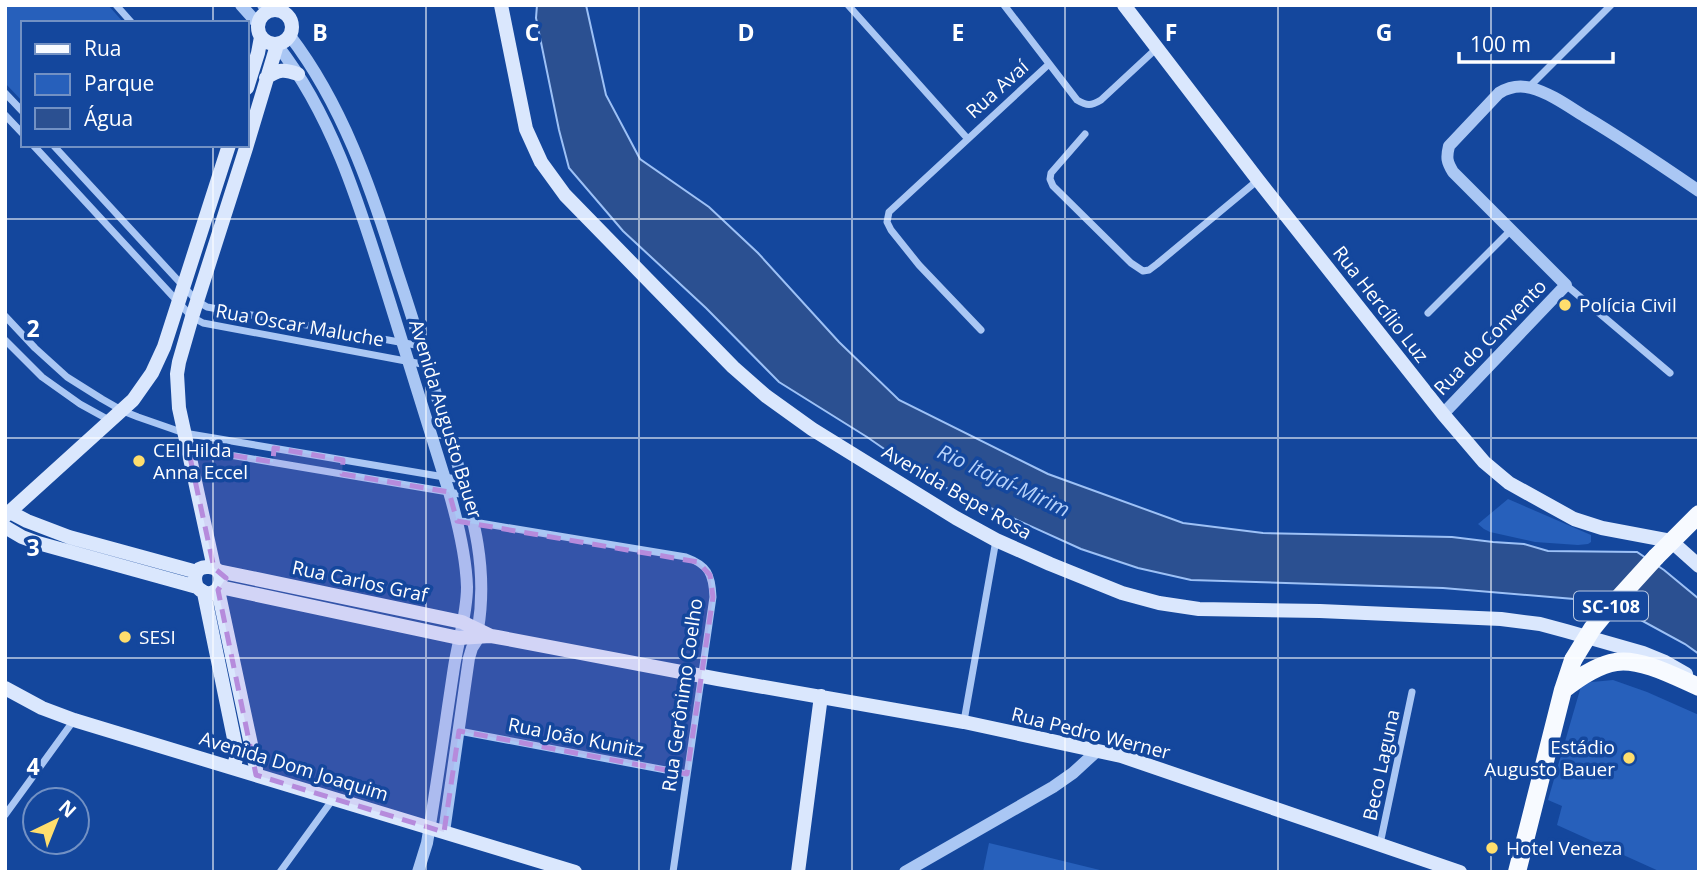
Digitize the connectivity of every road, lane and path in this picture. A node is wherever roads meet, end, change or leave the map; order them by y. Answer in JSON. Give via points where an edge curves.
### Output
{"nodes":[{"id":1,"x":116,"y":5,"type":"edge"},
{"id":2,"x":241,"y":5,"type":"edge"},
{"id":3,"x":502,"y":5,"type":"edge"},
{"id":4,"x":848,"y":5,"type":"edge"},
{"id":5,"x":1004,"y":5,"type":"edge"},
{"id":6,"x":1124,"y":5,"type":"edge"},
{"id":7,"x":1611,"y":5,"type":"edge"},
{"id":8,"x":267,"y":7,"type":"edge"},
{"id":9,"x":291,"y":11,"type":"edge"},
{"id":10,"x":130,"y":21,"type":"edge"},
{"id":11,"x":260,"y":30,"type":"junction"},
{"id":12,"x":290,"y":36,"type":"junction"},
{"id":13,"x":277,"y":45,"type":"junction"},
{"id":14,"x":1157,"y":48,"type":"junction"},
{"id":15,"x":1049,"y":64,"type":"junction"},
{"id":16,"x":298,"y":74,"type":"junction"},
{"id":17,"x":266,"y":78,"type":"junction"},
{"id":18,"x":248,"y":85,"type":"edge"},
{"id":19,"x":1529,"y":87,"type":"junction"},
{"id":20,"x":5,"y":93,"type":"edge"},
{"id":21,"x":21,"y":110,"type":"edge"},
{"id":22,"x":5,"y":115,"type":"edge"},
{"id":23,"x":21,"y":132,"type":"edge"},
{"id":24,"x":1085,"y":134,"type":"dead end"},
{"id":25,"x":248,"y":137,"type":"edge"},
{"id":26,"x":967,"y":138,"type":"junction"},
{"id":27,"x":352,"y":146,"type":"junction"},
{"id":28,"x":35,"y":147,"type":"edge"},
{"id":29,"x":55,"y":147,"type":"edge"},
{"id":30,"x":228,"y":147,"type":"edge"},
{"id":31,"x":245,"y":147,"type":"edge"},
{"id":32,"x":337,"y":152,"type":"junction"},
{"id":33,"x":1258,"y":180,"type":"junction"},
{"id":34,"x":93,"y":188,"type":"junction"},
{"id":35,"x":1699,"y":191,"type":"edge"},
{"id":36,"x":82,"y":198,"type":"junction"},
{"id":37,"x":1511,"y":230,"type":"junction"},
{"id":38,"x":384,"y":231,"type":"junction"},
{"id":39,"x":369,"y":236,"type":"junction"},
{"id":40,"x":1566,"y":285,"type":"junction"},
{"id":41,"x":183,"y":286,"type":"junction"},
{"id":42,"x":197,"y":301,"type":"junction"},
{"id":43,"x":178,"y":302,"type":"junction"},
{"id":44,"x":1428,"y":313,"type":"dead end"},
{"id":45,"x":5,"y":316,"type":"edge"},
{"id":46,"x":192,"y":317,"type":"junction"},
{"id":47,"x":298,"y":324,"type":"junction"},
{"id":48,"x":981,"y":330,"type":"dead end"},
{"id":49,"x":20,"y":332,"type":"junction"},
{"id":50,"x":295,"y":341,"type":"junction"},
{"id":51,"x":7,"y":342,"type":"edge"},
{"id":52,"x":402,"y":342,"type":"junction"},
{"id":53,"x":421,"y":346,"type":"junction"},
{"id":54,"x":409,"y":362,"type":"junction"},
{"id":55,"x":427,"y":365,"type":"junction"},
{"id":56,"x":1670,"y":373,"type":"dead end"},
{"id":57,"x":123,"y":411,"type":"junction"},
{"id":58,"x":1443,"y":414,"type":"junction"},
{"id":59,"x":111,"y":421,"type":"junction"},
{"id":60,"x":184,"y":433,"type":"junction"},
{"id":61,"x":188,"y":448,"type":"junction"},
{"id":62,"x":275,"y":448,"type":"junction"},
{"id":63,"x":343,"y":460,"type":"junction"},
{"id":64,"x":273,"y":462,"type":"junction"},
{"id":65,"x":342,"y":474,"type":"junction"},
{"id":66,"x":445,"y":477,"type":"junction"},
{"id":67,"x":462,"y":480,"type":"junction"},
{"id":68,"x":449,"y":492,"type":"junction"},
{"id":69,"x":466,"y":495,"type":"junction"},
{"id":70,"x":1699,"y":514,"type":"edge"},
{"id":71,"x":9,"y":521,"type":"edge"},
{"id":72,"x":457,"y":521,"type":"junction"},
{"id":73,"x":474,"y":522,"type":"junction"},
{"id":74,"x":996,"y":540,"type":"junction"},
{"id":75,"x":1671,"y":541,"type":"junction"},
{"id":76,"x":107,"y":555,"type":"junction"},
{"id":77,"x":1699,"y":566,"type":"edge"},
{"id":78,"x":216,"y":570,"type":"junction"},
{"id":79,"x":197,"y":572,"type":"junction"},
{"id":80,"x":210,"y":589,"type":"junction"},
{"id":81,"x":332,"y":595,"type":"junction"},
{"id":82,"x":329,"y":610,"type":"junction"},
{"id":83,"x":411,"y":611,"type":"junction"},
{"id":84,"x":462,"y":622,"type":"junction"},
{"id":85,"x":408,"y":627,"type":"junction"},
{"id":86,"x":483,"y":634,"type":"junction"},
{"id":87,"x":459,"y":638,"type":"junction"},
{"id":88,"x":702,"y":676,"type":"junction"},
{"id":89,"x":1699,"y":685,"type":"edge"},
{"id":90,"x":5,"y":688,"type":"edge"},
{"id":91,"x":1563,"y":690,"type":"junction"},
{"id":92,"x":1412,"y":692,"type":"dead end"},
{"id":93,"x":821,"y":696,"type":"junction"},
{"id":94,"x":74,"y":720,"type":"junction"},
{"id":95,"x":964,"y":722,"type":"junction"},
{"id":96,"x":445,"y":728,"type":"junction"},
{"id":97,"x":459,"y":731,"type":"junction"},
{"id":98,"x":1097,"y":751,"type":"junction"},
{"id":99,"x":234,"y":768,"type":"junction"},
{"id":100,"x":687,"y":774,"type":"junction"},
{"id":101,"x":256,"y":775,"type":"junction"},
{"id":102,"x":334,"y":799,"type":"junction"},
{"id":103,"x":5,"y":815,"type":"edge"},
{"id":104,"x":429,"y":827,"type":"junction"},
{"id":105,"x":444,"y":832,"type":"junction"},
{"id":106,"x":1380,"y":844,"type":"junction"},
{"id":107,"x":280,"y":872,"type":"edge"},
{"id":108,"x":418,"y":872,"type":"edge"},
{"id":109,"x":575,"y":872,"type":"edge"},
{"id":110,"x":673,"y":872,"type":"edge"},
{"id":111,"x":798,"y":872,"type":"edge"},
{"id":112,"x":905,"y":872,"type":"edge"},
{"id":113,"x":1460,"y":872,"type":"edge"},
{"id":114,"x":1517,"y":872,"type":"edge"}],
"edges":[{"from":1,"to":10,"type":"street"},
{"from":2,"to":11,"type":"street"},
{"from":3,"to":74,"type":"main road","name":"Avenida Bepe Rosa","via":[[526,129],[541,162],[565,195],[766,396],[812,429]]},
{"from":4,"to":26,"type":"street"},
{"from":5,"to":15,"type":"street"},
{"from":6,"to":14,"type":"main road","name":"Rua Hercílio Luz"},
{"from":7,"to":19,"type":"street"},
{"from":8,"to":9,"type":"main road"},
{"from":8,"to":11,"type":"main road"},
{"from":9,"to":12,"type":"main road"},
{"from":11,"to":13,"type":"main road","via":[[268,43]]},
{"from":11,"to":18,"type":"main road"},
{"from":12,"to":13,"type":"main road"},
{"from":12,"to":27,"type":"street","name":"Avenida Augusto Bauer","via":[[318,76]]},
{"from":13,"to":16,"type":"street","name":"Avenida Augusto Bauer"},
{"from":13,"to":17,"type":"main road"},
{"from":14,"to":15,"type":"street","via":[[1092,105],[1077,100]]},
{"from":14,"to":33,"type":"main road","name":"Rua Hercílio Luz"},
{"from":15,"to":26,"type":"street","name":"Rua Avaí"},
{"from":16,"to":17,"type":"main road","via":[[285,70]]},
{"from":16,"to":32,"type":"street","name":"Avenida Augusto Bauer"},
{"from":17,"to":25,"type":"main road"},
{"from":19,"to":35,"type":"street","via":[[1593,121]]},
{"from":19,"to":37,"type":"street","name":"Rua do Convento","via":[[1499,93],[1449,146],[1446,156],[1453,172]]},
{"from":20,"to":21,"type":"street"},
{"from":22,"to":23,"type":"street"},
{"from":24,"to":33,"type":"street","via":[[1050,179],[1143,271]]},
{"from":26,"to":48,"type":"street","name":"Rua Avaí","via":[[888,212],[887,222],[919,265]]},
{"from":27,"to":32,"type":"street"},
{"from":27,"to":38,"type":"street","name":"Avenida Augusto Bauer"},
{"from":28,"to":36,"type":"street","name":"Rua Oscar Maluche"},
{"from":29,"to":34,"type":"street","name":"Rua Oscar Maluche"},
{"from":30,"to":41,"type":"main road"},
{"from":31,"to":42,"type":"main road"},
{"from":32,"to":39,"type":"street","name":"Avenida Augusto Bauer"},
{"from":33,"to":58,"type":"main road","name":"Rua Hercílio Luz"},
{"from":34,"to":36,"type":"street"},
{"from":34,"to":41,"type":"street","name":"Rua Oscar Maluche"},
{"from":36,"to":43,"type":"street","name":"Rua Oscar Maluche"},
{"from":37,"to":40,"type":"street","name":"Rua do Convento"},
{"from":37,"to":44,"type":"street"},
{"from":38,"to":39,"type":"street"},
{"from":38,"to":53,"type":"street","name":"Avenida Augusto Bauer"},
{"from":39,"to":52,"type":"street","name":"Avenida Augusto Bauer"},
{"from":40,"to":56,"type":"street"},
{"from":40,"to":58,"type":"street","name":"Rua do Convento"},
{"from":41,"to":42,"type":"street","name":"Rua Oscar Maluche"},
{"from":41,"to":43,"type":"main road"},
{"from":42,"to":46,"type":"main road"},
{"from":42,"to":47,"type":"street","name":"Rua Oscar Maluche","via":[[207,307]]},
{"from":43,"to":46,"type":"street","name":"Rua Oscar Maluche"},
{"from":43,"to":57,"type":"main road","via":[[152,373]]},
{"from":45,"to":49,"type":"street"},
{"from":46,"to":50,"type":"street","name":"Rua Oscar Maluche"},
{"from":46,"to":60,"type":"main road","via":[[177,374]]},
{"from":47,"to":50,"type":"street"},
{"from":47,"to":52,"type":"street","name":"Rua Oscar Maluche"},
{"from":49,"to":51,"type":"street"},
{"from":49,"to":57,"type":"street","via":[[67,377]]},
{"from":50,"to":54,"type":"street","name":"Rua Oscar Maluche"},
{"from":51,"to":59,"type":"street","via":[[53,386]]},
{"from":52,"to":53,"type":"street","name":"Rua Oscar Maluche"},
{"from":52,"to":54,"type":"street","name":"Avenida Augusto Bauer"},
{"from":53,"to":55,"type":"street","name":"Avenida Augusto Bauer"},
{"from":54,"to":55,"type":"street","name":"Rua Oscar Maluche"},
{"from":54,"to":66,"type":"street","name":"Avenida Augusto Bauer"},
{"from":55,"to":67,"type":"street","name":"Avenida Augusto Bauer"},
{"from":57,"to":59,"type":"main road"},
{"from":57,"to":60,"type":"street"},
{"from":58,"to":75,"type":"main road","name":"Rua Hercílio Luz","via":[[1497,474],[1559,512],[1602,528]]},
{"from":59,"to":71,"type":"main road"},
{"from":60,"to":61,"type":"main road"},
{"from":60,"to":62,"type":"street"},
{"from":61,"to":64,"type":"street"},
{"from":61,"to":78,"type":"main road"},
{"from":62,"to":63,"type":"street"},
{"from":62,"to":64,"type":"street"},
{"from":63,"to":65,"type":"street"},
{"from":63,"to":66,"type":"street"},
{"from":64,"to":65,"type":"street"},
{"from":65,"to":68,"type":"street"},
{"from":66,"to":67,"type":"street"},
{"from":66,"to":68,"type":"street","name":"Avenida Augusto Bauer"},
{"from":67,"to":69,"type":"street","name":"Avenida Augusto Bauer"},
{"from":68,"to":69,"type":"street"},
{"from":68,"to":72,"type":"street","name":"Avenida Augusto Bauer"},
{"from":69,"to":73,"type":"street","name":"Avenida Augusto Bauer"},
{"from":70,"to":75,"type":"main road"},
{"from":71,"to":76,"type":"main road","name":"Rua Carlos Graf","via":[[38,543]]},
{"from":72,"to":73,"type":"street","name":"Rua Gerônimo Coelho"},
{"from":72,"to":84,"type":"street","name":"Avenida Augusto Bauer","via":[[467,588]]},
{"from":73,"to":86,"type":"street","name":"Avenida Augusto Bauer","via":[[483,584]]},
{"from":73,"to":88,"type":"street","name":"Rua Gerônimo Coelho","via":[[698,562],[710,575],[713,597]]},
{"from":74,"to":89,"type":"main road","name":"Avenida Bepe Rosa","via":[[1087,580],[1159,603],[1199,609],[1540,624],[1643,653]]},
{"from":74,"to":95,"type":"street"},
{"from":75,"to":77,"type":"main road"},
{"from":75,"to":91,"type":"main road","number":"SC-108","bridge":true,"via":[[1592,629],[1573,660]]},
{"from":76,"to":79,"type":"main road","name":"Rua Carlos Graf"},
{"from":76,"to":80,"type":"main road","name":"Rua Carlos Graf"},
{"from":78,"to":79,"type":"main road","via":[[205,567]]},
{"from":78,"to":80,"type":"main road","via":[[221,579]]},
{"from":78,"to":81,"type":"main road","name":"Rua Carlos Graf"},
{"from":79,"to":80,"type":"main road","via":[[194,579]]},
{"from":80,"to":82,"type":"main road","name":"Rua Carlos Graf"},
{"from":80,"to":99,"type":"main road","via":[[237,753]]},
{"from":80,"to":101,"type":"main road"},
{"from":81,"to":82,"type":"main road"},
{"from":81,"to":83,"type":"main road","name":"Rua Carlos Graf"},
{"from":82,"to":85,"type":"main road","name":"Rua Carlos Graf"},
{"from":83,"to":84,"type":"main road","name":"Rua Carlos Graf"},
{"from":83,"to":85,"type":"main road"},
{"from":84,"to":86,"type":"main road","name":"Rua Carlos Graf"},
{"from":84,"to":87,"type":"street","name":"Avenida Augusto Bauer"},
{"from":85,"to":87,"type":"main road","name":"Rua Carlos Graf"},
{"from":86,"to":87,"type":"main road","name":"Rua Carlos Graf"},
{"from":86,"to":88,"type":"main road","name":"Rua Carlos Graf"},
{"from":86,"to":97,"type":"street","name":"Avenida Augusto Bauer","via":[[469,659]]},
{"from":87,"to":96,"type":"street","name":"Avenida Augusto Bauer"},
{"from":88,"to":93,"type":"main road","name":"Rua Pedro Werner"},
{"from":88,"to":100,"type":"street","name":"Rua Gerônimo Coelho"},
{"from":89,"to":91,"type":"main road","via":[[1622,661],[1585,675]]},
{"from":90,"to":94,"type":"main road","name":"Avenida Dom Joaquim"},
{"from":91,"to":114,"type":"main road","number":"SC-108"},
{"from":92,"to":106,"type":"street","name":"Beco Laguna"},
{"from":93,"to":95,"type":"main road","name":"Rua Pedro Werner"},
{"from":93,"to":111,"type":"main road"},
{"from":94,"to":99,"type":"main road","name":"Avenida Dom Joaquim"},
{"from":94,"to":103,"type":"street"},
{"from":95,"to":98,"type":"main road","name":"Rua Pedro Werner"},
{"from":96,"to":97,"type":"street"},
{"from":96,"to":104,"type":"street","name":"Avenida Augusto Bauer"},
{"from":97,"to":100,"type":"street","name":"Rua João Kunitz"},
{"from":97,"to":105,"type":"street","name":"Avenida Augusto Bauer"},
{"from":98,"to":106,"type":"main road","name":"Rua Pedro Werner"},
{"from":98,"to":112,"type":"street","via":[[1053,787]]},
{"from":99,"to":101,"type":"main road","name":"Avenida Dom Joaquim"},
{"from":100,"to":110,"type":"street","name":"Rua Gerônimo Coelho"},
{"from":101,"to":102,"type":"main road","name":"Avenida Dom Joaquim"},
{"from":102,"to":104,"type":"main road","name":"Avenida Dom Joaquim"},
{"from":102,"to":107,"type":"street"},
{"from":104,"to":105,"type":"main road","name":"Avenida Dom Joaquim"},
{"from":104,"to":108,"type":"street","name":"Avenida Augusto Bauer"},
{"from":105,"to":109,"type":"main road","name":"Avenida Dom Joaquim"},
{"from":106,"to":113,"type":"main road","name":"Rua Pedro Werner"}]}
